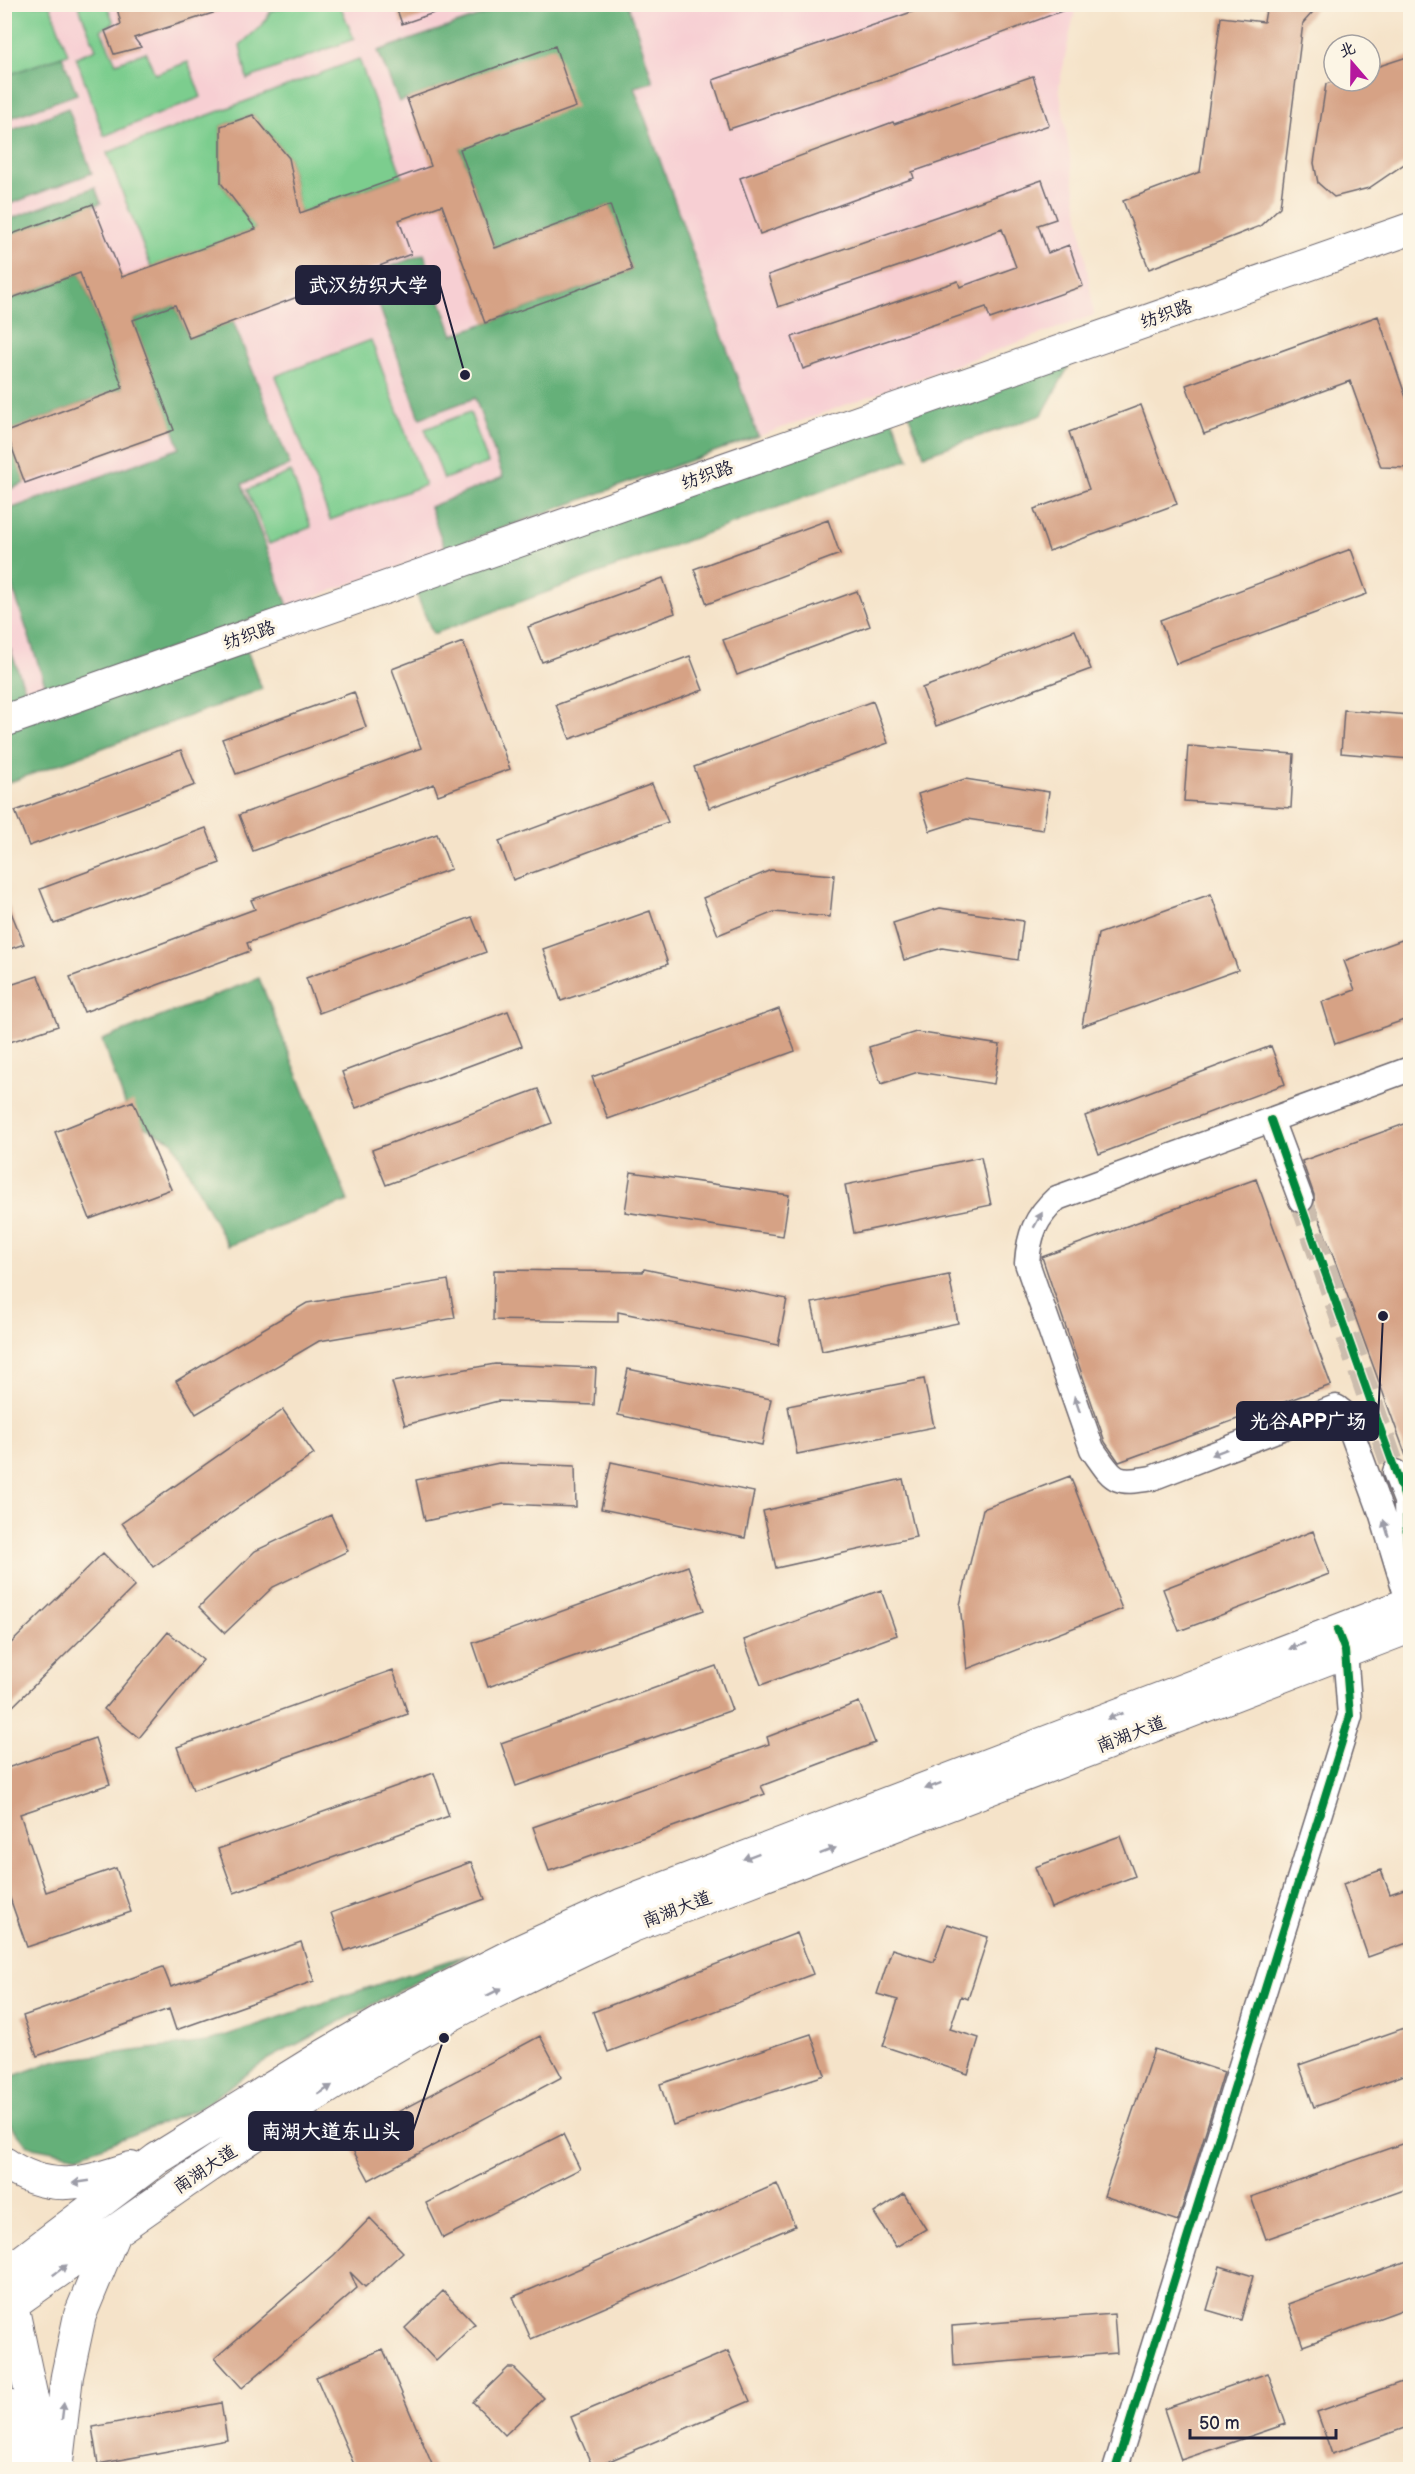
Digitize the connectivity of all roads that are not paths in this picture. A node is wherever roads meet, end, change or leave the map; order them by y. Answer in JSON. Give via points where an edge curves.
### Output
{"nodes":[{"id":1,"x":1410,"y":229,"type":"edge"},
{"id":2,"x":4,"y":721,"type":"edge"},
{"id":3,"x":1410,"y":1069,"type":"edge"},
{"id":4,"x":1271,"y":1120,"type":"junction"},
{"id":5,"x":1301,"y":1200,"type":"tunnel mouth"},
{"id":6,"x":1395,"y":1472,"type":"tunnel mouth"},
{"id":7,"x":1410,"y":1553,"type":"edge"},
{"id":8,"x":1410,"y":1612,"type":"edge"},
{"id":9,"x":1341,"y":1641,"type":"junction"},
{"id":10,"x":157,"y":2159,"type":"junction"},
{"id":11,"x":4,"y":2163,"type":"edge"},
{"id":12,"x":115,"y":2231,"type":"junction"},
{"id":13,"x":5,"y":2274,"type":"edge"},
{"id":14,"x":8,"y":2307,"type":"edge"},
{"id":15,"x":4,"y":2404,"type":"edge"},
{"id":16,"x":18,"y":2469,"type":"edge"},
{"id":17,"x":48,"y":2469,"type":"edge"},
{"id":18,"x":56,"y":2469,"type":"edge"},
{"id":19,"x":1115,"y":2469,"type":"edge"}],
"edges":[{"from":1,"to":2,"type":"main road","name":"纺织路"},
{"from":3,"to":4,"type":"street"},
{"from":4,"to":5,"type":"street"},
{"from":8,"to":4,"type":"street","one_way":true,"via":[[1382,1515],[1345,1414],[1336,1407],[1152,1478],[1125,1483],[1111,1476],[1092,1449],[1027,1263],[1029,1236],[1041,1212],[1057,1198]]},
{"from":6,"to":7,"type":"street","via":[[1406,1501]]},
{"from":8,"to":9,"type":"main road","name":"南湖大道"},
{"from":9,"to":10,"type":"main road","name":"南湖大道","one_way":true,"via":[[632,1901],[522,1950],[397,2013]]},
{"from":12,"to":9,"type":"main road","name":"南湖大道","one_way":true,"via":[[372,2060],[486,1996],[630,1926]]},
{"from":9,"to":19,"type":"street","via":[[1350,1716]]},
{"from":10,"to":11,"type":"main road","one_way":true,"via":[[82,2183],[54,2184],[33,2179]]},
{"from":10,"to":13,"type":"main road","name":"南湖大道"},
{"from":14,"to":12,"type":"main road","name":"南湖大道","one_way":true},
{"from":18,"to":12,"type":"main road","one_way":true,"via":[[67,2376],[80,2315]]},
{"from":13,"to":14,"type":"main road"},
{"from":14,"to":17,"type":"main road"},
{"from":15,"to":16,"type":"main road"}]}
